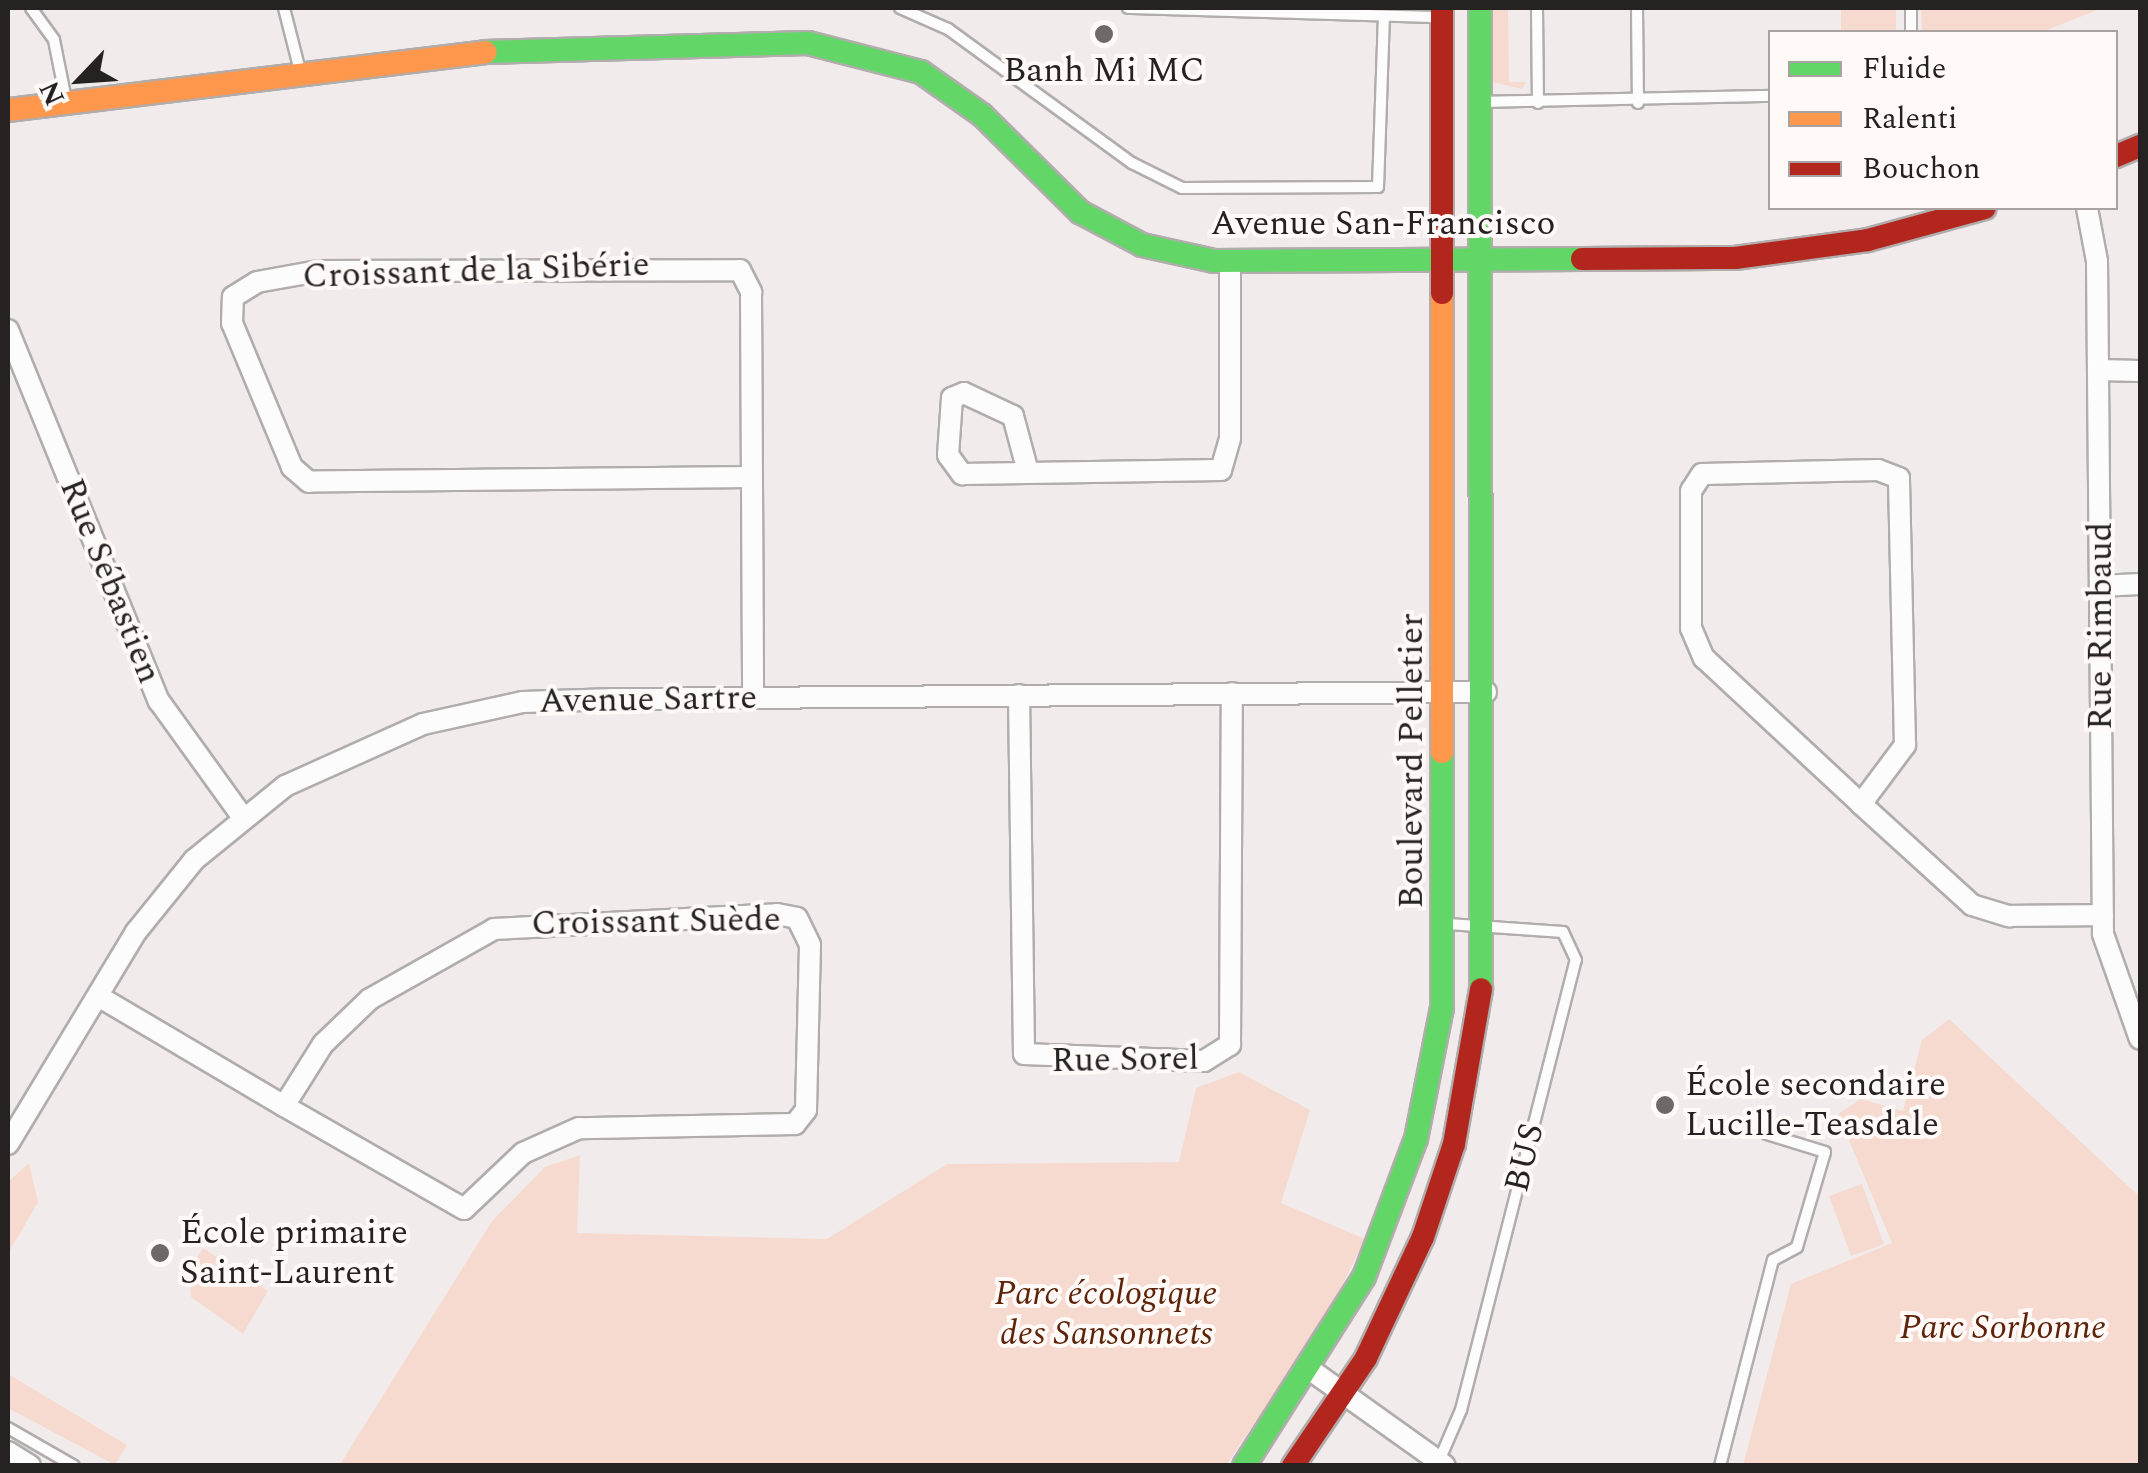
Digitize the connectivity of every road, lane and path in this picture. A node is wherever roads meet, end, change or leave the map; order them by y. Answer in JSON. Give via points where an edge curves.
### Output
{"nodes":[{"id":1,"x":32,"y":8,"type":"edge"},
{"id":2,"x":284,"y":8,"type":"edge"},
{"id":3,"x":900,"y":8,"type":"edge"},
{"id":4,"x":1128,"y":8,"type":"edge"},
{"id":5,"x":1536,"y":8,"type":"edge"},
{"id":6,"x":1637,"y":8,"type":"edge"},
{"id":7,"x":1226,"y":10,"type":"edge"},
{"id":8,"x":1442,"y":12,"type":"edge"},
{"id":9,"x":1480,"y":12,"type":"edge"},
{"id":10,"x":1384,"y":18,"type":"junction"},
{"id":11,"x":300,"y":68,"type":"junction"},
{"id":12,"x":1768,"y":96,"type":"edge"},
{"id":13,"x":66,"y":101,"type":"junction"},
{"id":14,"x":1481,"y":102,"type":"junction"},
{"id":15,"x":1538,"y":103,"type":"junction"},
{"id":16,"x":1638,"y":103,"type":"junction"},
{"id":17,"x":8,"y":110,"type":"edge"},
{"id":18,"x":1976,"y":210,"type":"edge"},
{"id":19,"x":2086,"y":210,"type":"edge"},
{"id":20,"x":1444,"y":262,"type":"junction"},
{"id":21,"x":1482,"y":262,"type":"junction"},
{"id":22,"x":1230,"y":263,"type":"junction"},
{"id":23,"x":8,"y":330,"type":"edge"},
{"id":24,"x":2098,"y":370,"type":"junction"},
{"id":25,"x":2140,"y":371,"type":"edge"},
{"id":26,"x":1028,"y":472,"type":"junction"},
{"id":27,"x":750,"y":477,"type":"junction"},
{"id":28,"x":2140,"y":584,"type":"edge"},
{"id":29,"x":2100,"y":586,"type":"junction"},
{"id":30,"x":1448,"y":692,"type":"junction"},
{"id":31,"x":1486,"y":692,"type":"junction"},
{"id":32,"x":1232,"y":693,"type":"junction"},
{"id":33,"x":1019,"y":695,"type":"junction"},
{"id":34,"x":753,"y":698,"type":"junction"},
{"id":35,"x":1861,"y":804,"type":"junction"},
{"id":36,"x":242,"y":816,"type":"junction"},
{"id":37,"x":2102,"y":915,"type":"junction"},
{"id":38,"x":1448,"y":924,"type":"junction"},
{"id":39,"x":1486,"y":925,"type":"junction"},
{"id":40,"x":98,"y":996,"type":"junction"},
{"id":41,"x":2140,"y":1039,"type":"edge"},
{"id":42,"x":284,"y":1106,"type":"junction"},
{"id":43,"x":1767,"y":1134,"type":"dead end"},
{"id":44,"x":8,"y":1144,"type":"edge"},
{"id":45,"x":1312,"y":1371,"type":"junction"},
{"id":46,"x":1346,"y":1392,"type":"junction"},
{"id":47,"x":8,"y":1428,"type":"edge"},
{"id":48,"x":8,"y":1452,"type":"edge"},
{"id":49,"x":1442,"y":1463,"type":"edge"},
{"id":50,"x":30,"y":1466,"type":"edge"},
{"id":51,"x":74,"y":1466,"type":"edge"},
{"id":52,"x":1244,"y":1466,"type":"edge"},
{"id":53,"x":1294,"y":1466,"type":"edge"},
{"id":54,"x":1720,"y":1466,"type":"edge"}],
"edges":[{"from":1,"to":13,"type":"lane","via":[[54,40]]},
{"from":2,"to":11,"type":"lane"},
{"from":3,"to":10,"type":"lane","via":[[948,29],[1132,163],[1182,188],[1378,188]]},
{"from":4,"to":7,"type":"lane"},
{"from":5,"to":15,"type":"lane"},
{"from":6,"to":16,"type":"lane"},
{"from":7,"to":10,"type":"lane"},
{"from":8,"to":9,"type":"street"},
{"from":8,"to":10,"type":"lane"},
{"from":8,"to":20,"type":"street","name":"Boulevard Pelletier"},
{"from":9,"to":14,"type":"street","name":"Boulevard Pelletier"},
{"from":11,"to":13,"type":"street","name":"Avenue San-Francisco"},
{"from":11,"to":22,"type":"street","name":"Avenue San-Francisco","via":[[566,46],[859,50],[954,92],[1054,192],[1112,231]]},
{"from":12,"to":16,"type":"lane"},
{"from":13,"to":17,"type":"street","name":"Avenue San-Francisco"},
{"from":14,"to":15,"type":"lane"},
{"from":14,"to":21,"type":"street","name":"Boulevard Pelletier"},
{"from":15,"to":16,"type":"lane"},
{"from":18,"to":21,"type":"street","name":"Avenue San-Francisco","via":[[1787,253]]},
{"from":19,"to":24,"type":"street","name":"Rue Rimbaud"},
{"from":20,"to":21,"type":"street","name":"Avenue San-Francisco"},
{"from":20,"to":22,"type":"street","name":"Avenue San-Francisco"},
{"from":20,"to":30,"type":"street","name":"Boulevard Pelletier"},
{"from":21,"to":31,"type":"street","name":"Boulevard Pelletier"},
{"from":22,"to":26,"type":"street","via":[[1230,439],[1220,470]]},
{"from":23,"to":36,"type":"street","name":"Rue Sébastien","via":[[159,702]]},
{"from":24,"to":25,"type":"street"},
{"from":24,"to":29,"type":"street","name":"Rue Rimbaud"},
{"from":26,"to":26,"type":"street","via":[[955,470],[952,398],[964,393],[1013,416]]},
{"from":27,"to":27,"type":"street","name":"Croissant de la Sibérie","via":[[751,292],[729,265],[319,271],[258,282],[232,297],[236,333],[292,467],[309,482]]},
{"from":27,"to":34,"type":"street","name":"Croissant de la Sibérie"},
{"from":28,"to":29,"type":"street"},
{"from":29,"to":37,"type":"street","name":"Rue Rimbaud"},
{"from":30,"to":31,"type":"street","name":"Avenue Sartre"},
{"from":30,"to":32,"type":"street","name":"Avenue Sartre"},
{"from":30,"to":38,"type":"street","name":"Boulevard Pelletier"},
{"from":31,"to":39,"type":"street","name":"Boulevard Pelletier"},
{"from":32,"to":33,"type":"street","name":"Avenue Sartre"},
{"from":32,"to":33,"type":"street","name":"Rue Sorel","via":[[1230,1046],[1204,1061],[1024,1054]]},
{"from":33,"to":34,"type":"street","name":"Avenue Sartre"},
{"from":34,"to":36,"type":"street","name":"Avenue Sartre","via":[[473,710],[349,752]]},
{"from":35,"to":35,"type":"street","via":[[1905,745],[1902,486],[1878,470],[1702,474],[1690,502],[1698,648]]},
{"from":35,"to":37,"type":"street","via":[[1985,912]]},
{"from":36,"to":40,"type":"street","name":"Avenue Sartre","via":[[158,902]]},
{"from":37,"to":41,"type":"street","name":"Rue Rimbaud","via":[[2113,980]]},
{"from":38,"to":39,"type":"lane"},
{"from":38,"to":45,"type":"street","name":"Boulevard Pelletier","via":[[1416,1138],[1364,1277]]},
{"from":39,"to":46,"type":"street","name":"Boulevard Pelletier","via":[[1474,1050],[1443,1179]]},
{"from":39,"to":49,"type":"lane","name":"BUS","via":[[1563,932],[1576,960],[1462,1410]]},
{"from":40,"to":42,"type":"street","name":"Croissant Suède"},
{"from":40,"to":44,"type":"street","name":"Avenue Sartre"},
{"from":42,"to":42,"type":"street","name":"Croissant Suède","via":[[323,1044],[370,999],[494,929],[777,914],[797,918],[808,934],[806,1110],[795,1124],[578,1128],[523,1152],[464,1208]]},
{"from":43,"to":54,"type":"lane","via":[[1825,1152],[1796,1248],[1773,1260]]},
{"from":45,"to":46,"type":"street"},
{"from":45,"to":52,"type":"street","name":"Boulevard Pelletier"},
{"from":46,"to":49,"type":"street"},
{"from":46,"to":53,"type":"street","name":"Boulevard Pelletier"},
{"from":47,"to":51,"type":"lane"},
{"from":48,"to":50,"type":"street"}]}
